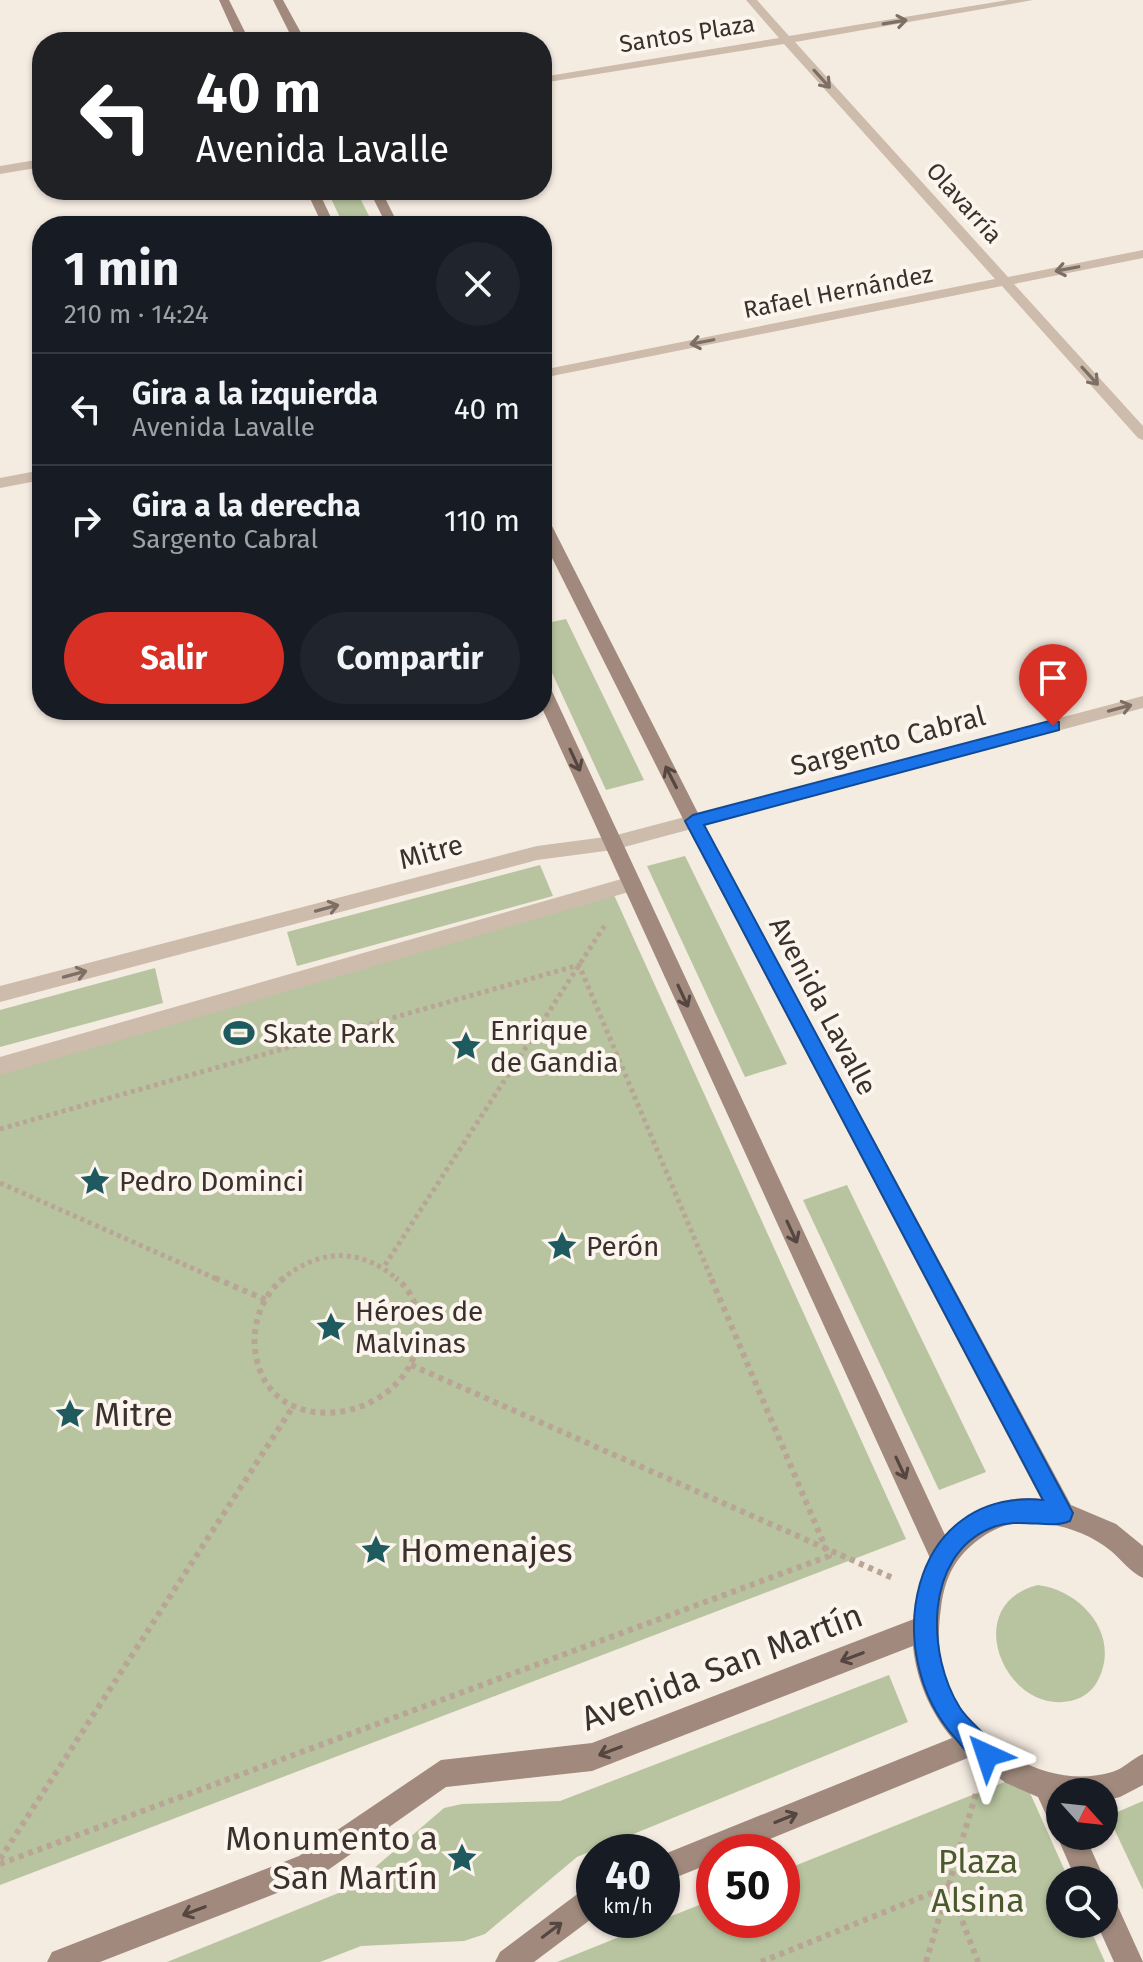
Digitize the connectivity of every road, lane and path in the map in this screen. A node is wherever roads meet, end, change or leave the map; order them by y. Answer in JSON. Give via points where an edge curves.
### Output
{"nodes":[{"id":1,"x":224,"y":0,"type":"edge"},
{"id":2,"x":278,"y":0,"type":"edge"},
{"id":3,"x":751,"y":0,"type":"edge"},
{"id":4,"x":1028,"y":0,"type":"edge"},
{"id":5,"x":239,"y":32,"type":"edge"},
{"id":6,"x":295,"y":32,"type":"edge"},
{"id":7,"x":787,"y":40,"type":"junction"},
{"id":8,"x":552,"y":78,"type":"edge"},
{"id":9,"x":32,"y":165,"type":"edge"},
{"id":10,"x":0,"y":170,"type":"edge"},
{"id":11,"x":1143,"y":254,"type":"edge"},
{"id":12,"x":1005,"y":281,"type":"junction"},
{"id":13,"x":552,"y":372,"type":"edge"},
{"id":14,"x":1143,"y":435,"type":"edge"},
{"id":15,"x":32,"y":477,"type":"edge"},
{"id":16,"x":0,"y":483,"type":"edge"},
{"id":17,"x":552,"y":542,"type":"edge"},
{"id":18,"x":1143,"y":702,"type":"edge"},
{"id":19,"x":552,"y":711,"type":"edge"},
{"id":20,"x":693,"y":821,"type":"junction"},
{"id":21,"x":613,"y":843,"type":"junction"},
{"id":22,"x":632,"y":884,"type":"junction"},
{"id":23,"x":579,"y":965,"type":"junction"},
{"id":24,"x":0,"y":994,"type":"edge"},
{"id":25,"x":0,"y":1066,"type":"edge"},
{"id":26,"x":0,"y":1129,"type":"edge"},
{"id":27,"x":0,"y":1183,"type":"edge"},
{"id":28,"x":385,"y":1265,"type":"junction"},
{"id":29,"x":266,"y":1300,"type":"junction"},
{"id":30,"x":411,"y":1365,"type":"junction"},
{"id":31,"x":294,"y":1405,"type":"junction"},
{"id":32,"x":1062,"y":1513,"type":"junction"},
{"id":33,"x":825,"y":1548,"type":"junction"},
{"id":34,"x":1138,"y":1553,"type":"edge"},
{"id":35,"x":943,"y":1559,"type":"junction"},
{"id":36,"x":929,"y":1594,"type":"junction"},
{"id":37,"x":925,"y":1628,"type":"junction"},
{"id":38,"x":981,"y":1748,"type":"junction"},
{"id":39,"x":1143,"y":1768,"type":"edge"},
{"id":40,"x":1118,"y":1784,"type":"edge"},
{"id":41,"x":1046,"y":1785,"type":"edge"},
{"id":42,"x":0,"y":1862,"type":"edge"},
{"id":43,"x":680,"y":1862,"type":"edge"},
{"id":44,"x":949,"y":1886,"type":"junction"},
{"id":45,"x":576,"y":1912,"type":"edge"},
{"id":46,"x":1118,"y":1938,"type":"edge"},
{"id":47,"x":62,"y":1962,"type":"edge"},
{"id":48,"x":510,"y":1962,"type":"edge"},
{"id":49,"x":761,"y":1962,"type":"edge"},
{"id":50,"x":926,"y":1962,"type":"edge"},
{"id":51,"x":978,"y":1962,"type":"edge"},
{"id":52,"x":1129,"y":1962,"type":"edge"}],
"edges":[{"from":1,"to":5,"type":"main road"},
{"from":2,"to":6,"type":"main road"},
{"from":3,"to":7,"type":"street","name":"Olavarría"},
{"from":7,"to":4,"type":"street","name":"Santos Plaza","one_way":true},
{"from":7,"to":8,"type":"street","name":"Santos Plaza"},
{"from":7,"to":12,"type":"street","name":"Olavarría","one_way":true},
{"from":9,"to":10,"type":"street"},
{"from":11,"to":12,"type":"street","name":"Rafael Hernández","one_way":true},
{"from":12,"to":13,"type":"street","name":"Rafael Hernández","one_way":true},
{"from":12,"to":14,"type":"street","name":"Olavarría","one_way":true},
{"from":15,"to":16,"type":"street"},
{"from":20,"to":17,"type":"main road","name":"Avenida Lavalle","one_way":true},
{"from":20,"to":18,"type":"street","name":"Sargento Cabral","one_way":true},
{"from":19,"to":21,"type":"main road","one_way":true},
{"from":20,"to":21,"type":"street","name":"Mitre"},
{"from":20,"to":32,"type":"main road","name":"Avenida Lavalle"},
{"from":21,"to":22,"type":"main road"},
{"from":24,"to":21,"type":"street","name":"Mitre","one_way":true,"via":[[537,853]]},
{"from":22,"to":23,"type":"path"},
{"from":22,"to":25,"type":"street"},
{"from":22,"to":35,"type":"main road","one_way":true},
{"from":23,"to":26,"type":"path"},
{"from":23,"to":28,"type":"path"},
{"from":23,"to":33,"type":"path"},
{"from":27,"to":29,"type":"path"},
{"from":28,"to":29,"type":"path","via":[[347,1254],[320,1258],[294,1269]]},
{"from":28,"to":30,"type":"path","via":[[411,1291],[420,1314],[420,1340]]},
{"from":29,"to":31,"type":"path","via":[[254,1337],[256,1362],[266,1384]]},
{"from":30,"to":31,"type":"path","via":[[387,1394],[354,1412],[317,1414]]},
{"from":30,"to":33,"type":"path"},
{"from":31,"to":42,"type":"path"},
{"from":32,"to":34,"type":"main road"},
{"from":32,"to":35,"type":"main road","via":[[1020,1509],[983,1519],[952,1544]]},
{"from":33,"to":36,"type":"path"},
{"from":33,"to":42,"type":"path","via":[[829,1556]]},
{"from":35,"to":36,"type":"main road"},
{"from":36,"to":37,"type":"main road"},
{"from":37,"to":38,"type":"main road","via":[[931,1671],[952,1717]]},
{"from":37,"to":47,"type":"main road","name":"Avenida San Martín","one_way":true,"via":[[592,1757],[441,1774],[308,1867]]},
{"from":38,"to":41,"type":"main road","via":[[1031,1782]]},
{"from":43,"to":38,"type":"main road","one_way":true},
{"from":38,"to":44,"type":"path"},
{"from":39,"to":40,"type":"main road"},
{"from":44,"to":49,"type":"path"},
{"from":44,"to":50,"type":"path"},
{"from":44,"to":51,"type":"path"},
{"from":48,"to":45,"type":"main road","one_way":true},
{"from":46,"to":52,"type":"main road"}]}
